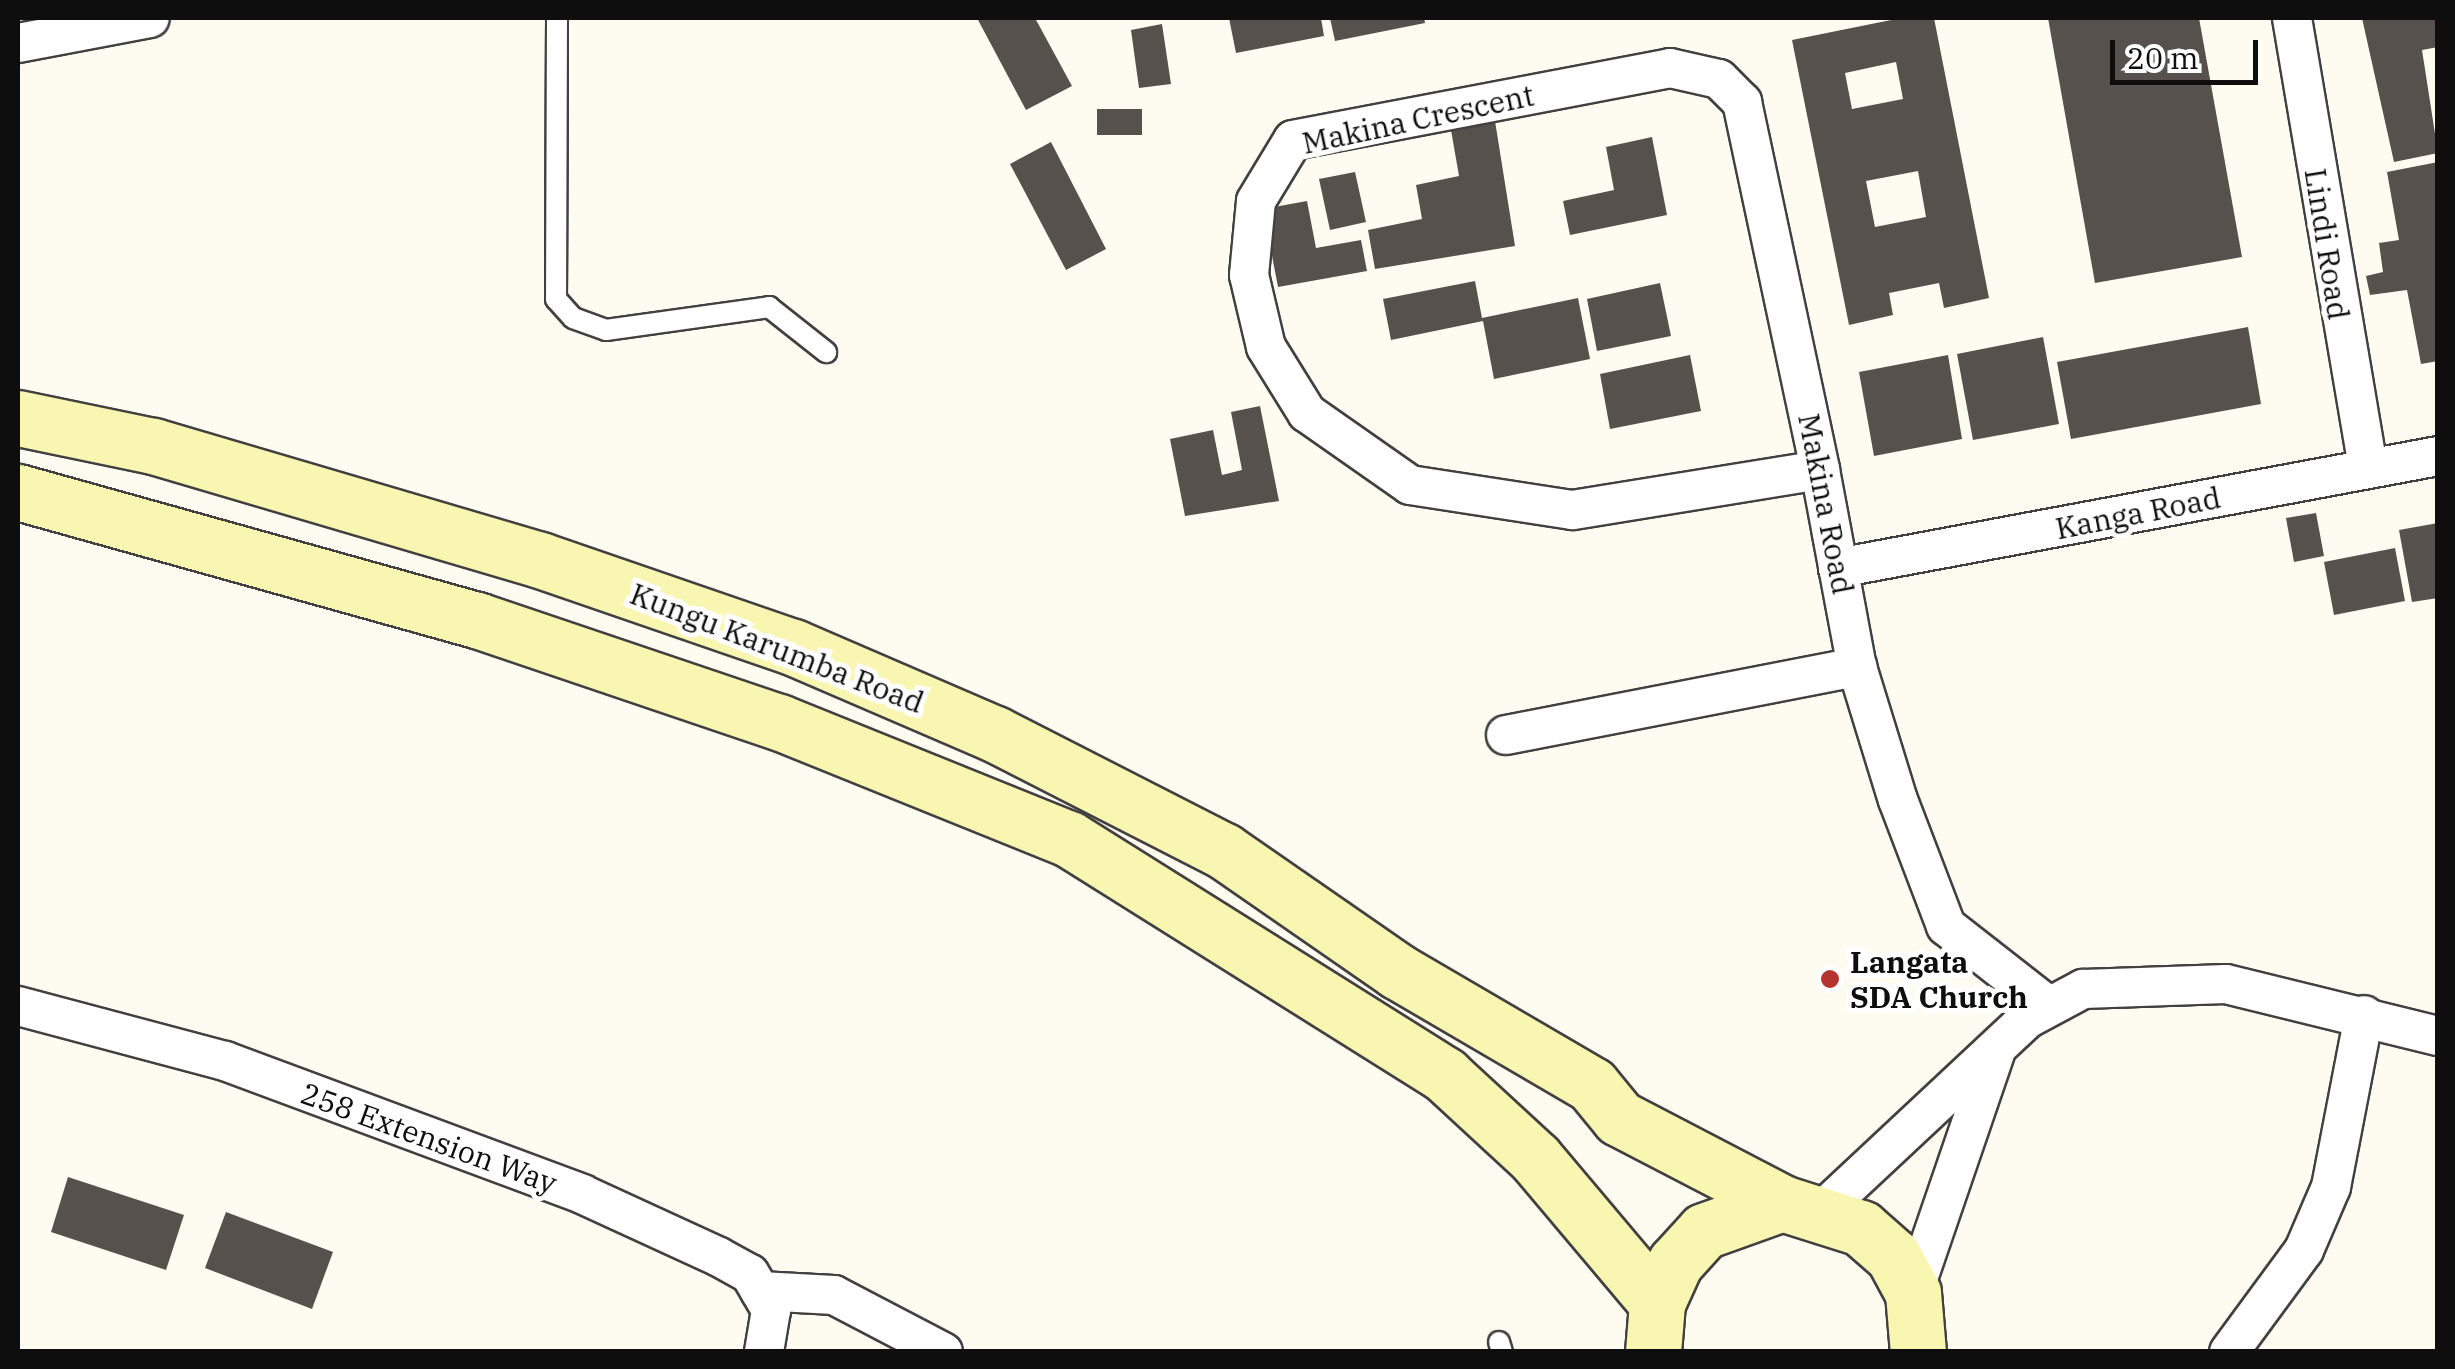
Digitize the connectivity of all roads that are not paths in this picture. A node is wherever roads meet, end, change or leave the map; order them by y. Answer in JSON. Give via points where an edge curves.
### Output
{"nodes":[{"id":1,"x":150,"y":18,"type":"edge"},
{"id":2,"x":558,"y":18,"type":"edge"},
{"id":3,"x":2292,"y":18,"type":"edge"},
{"id":4,"x":18,"y":43,"type":"edge"},
{"id":5,"x":1598,"y":82,"type":"joint"},
{"id":6,"x":826,"y":352,"type":"dead end"},
{"id":7,"x":18,"y":418,"type":"edge"},
{"id":8,"x":2438,"y":456,"type":"edge"},
{"id":9,"x":2368,"y":469,"type":"junction"},
{"id":10,"x":1820,"y":470,"type":"junction"},
{"id":11,"x":18,"y":492,"type":"edge"},
{"id":12,"x":1838,"y":568,"type":"junction"},
{"id":13,"x":1857,"y":667,"type":"junction"},
{"id":14,"x":1506,"y":735,"type":"dead end"},
{"id":15,"x":2048,"y":1004,"type":"junction"},
{"id":16,"x":18,"y":1006,"type":"edge"},
{"id":17,"x":2364,"y":1015,"type":"junction"},
{"id":18,"x":2438,"y":1036,"type":"edge"},
{"id":19,"x":1997,"y":1047,"type":"junction"},
{"id":20,"x":1803,"y":1206,"type":"junction"},
{"id":21,"x":760,"y":1292,"type":"junction"},
{"id":22,"x":1913,"y":1292,"type":"junction"},
{"id":23,"x":1656,"y":1327,"type":"edge"},
{"id":24,"x":764,"y":1352,"type":"edge"},
{"id":25,"x":942,"y":1352,"type":"edge"},
{"id":26,"x":1918,"y":1352,"type":"edge"},
{"id":27,"x":2229,"y":1352,"type":"edge"}],
"edges":[{"from":1,"to":4,"type":"street"},
{"from":2,"to":6,"type":"lane","via":[[556,299],[573,318],[606,330],[770,306]]},
{"from":3,"to":9,"type":"street","name":"Lindi Road"},
{"from":5,"to":10,"type":"street","name":"Makina Road","via":[[1697,69],[1742,102]]},
{"from":5,"to":10,"type":"street","name":"Makina Crescent","via":[[1293,140],[1256,202],[1249,275],[1266,348],[1307,413],[1360,458],[1450,496],[1572,510]]},
{"from":7,"to":20,"type":"main road","name":"Kungu Karumba Road","via":[[153,446],[503,549],[792,647],[994,734],[1224,851],[1397,971],[1592,1085],[1619,1118]]},
{"from":8,"to":9,"type":"street","name":"Kanga Road"},
{"from":9,"to":12,"type":"street","name":"Kanga Road"},
{"from":10,"to":12,"type":"street","name":"Makina Road"},
{"from":11,"to":23,"type":"main road","via":[[515,633],[779,722],[1069,839],[1445,1075],[1535,1158]]},
{"from":12,"to":13,"type":"street","name":"Makina Road"},
{"from":13,"to":14,"type":"street"},
{"from":13,"to":15,"type":"street","name":"Makina Road","via":[[1946,926]]},
{"from":15,"to":17,"type":"street","via":[[2132,982],[2226,984]]},
{"from":15,"to":19,"type":"street"},
{"from":16,"to":21,"type":"street","name":"258 Extension Way","via":[[225,1061],[582,1194],[734,1265]]},
{"from":17,"to":18,"type":"street"},
{"from":17,"to":27,"type":"street","via":[[2332,1187],[2304,1250]]},
{"from":19,"to":20,"type":"street"},
{"from":19,"to":22,"type":"street"},
{"from":20,"to":22,"type":"main road","name":"Kungu Karumba Road","via":[[1893,1256]]},
{"from":20,"to":23,"type":"main road","via":[[1704,1230]]},
{"from":21,"to":24,"type":"street","via":[[771,1310]]},
{"from":21,"to":25,"type":"street","via":[[834,1295]]},
{"from":22,"to":26,"type":"main road"}]}
